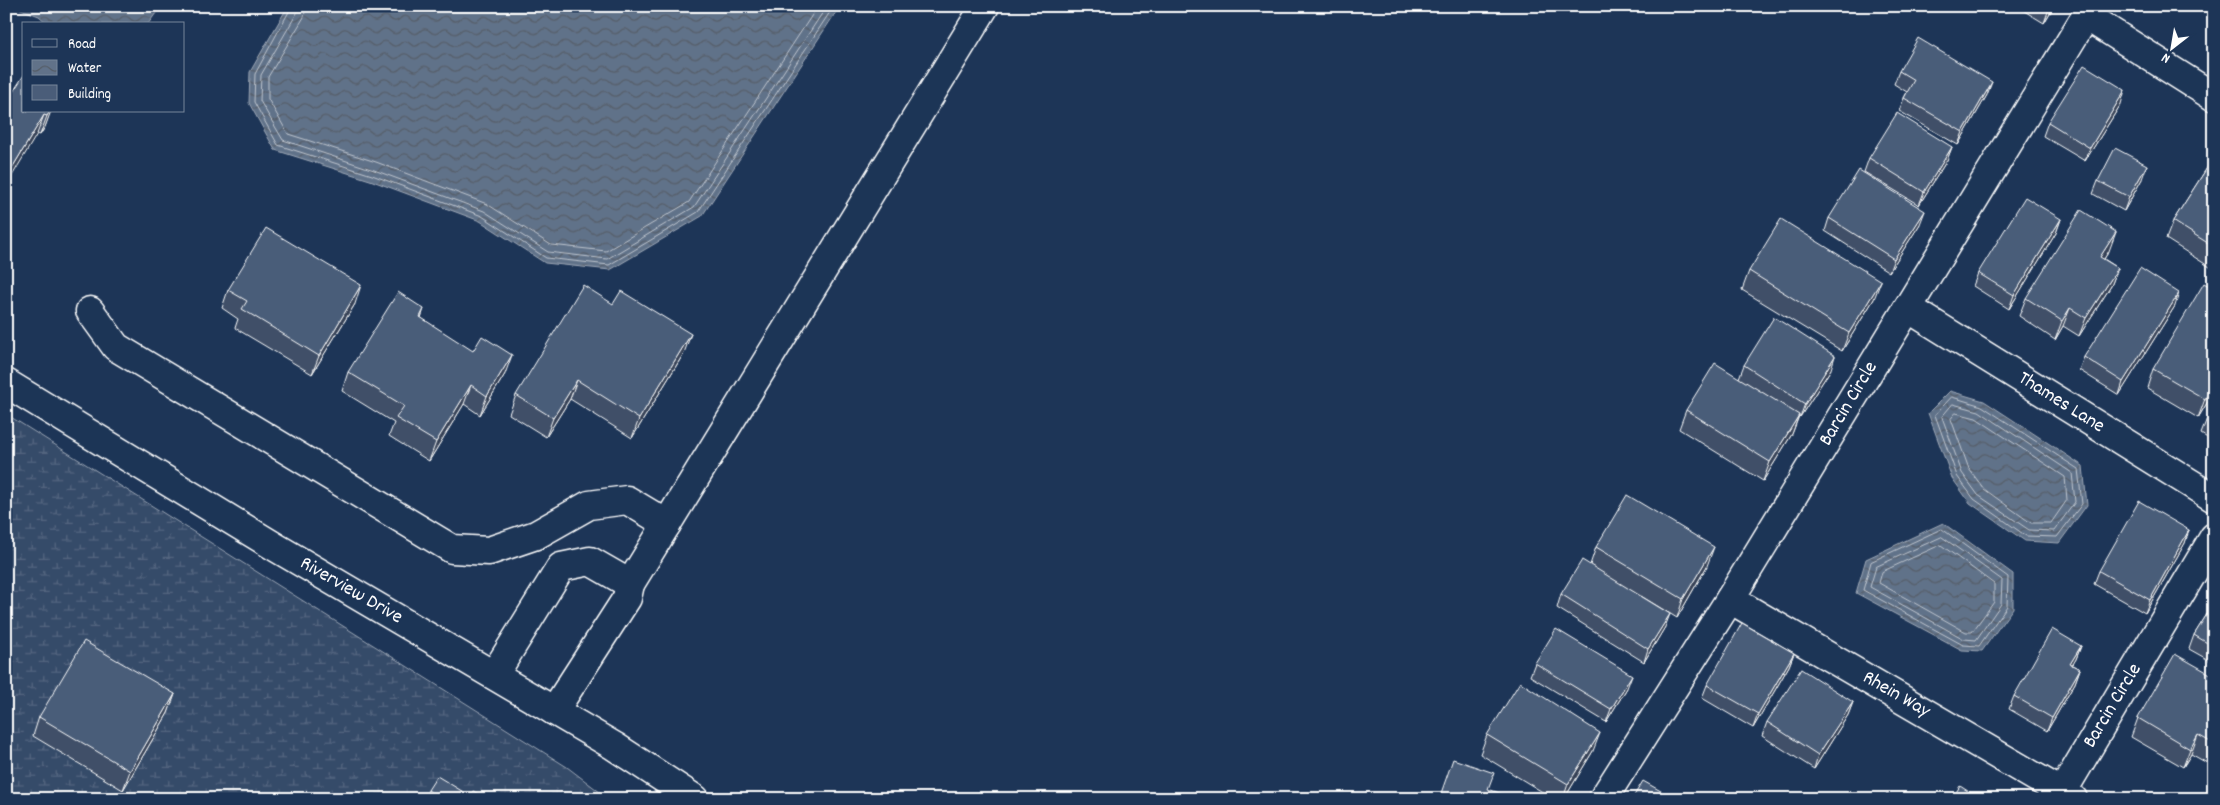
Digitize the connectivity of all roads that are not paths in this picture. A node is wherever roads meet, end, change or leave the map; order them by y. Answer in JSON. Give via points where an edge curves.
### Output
{"nodes":[{"id":1,"x":985,"y":6,"type":"edge"},
{"id":2,"x":2089,"y":11,"type":"edge"},
{"id":3,"x":2214,"y":97,"type":"edge"},
{"id":4,"x":1908,"y":308,"type":"junction"},
{"id":5,"x":90,"y":312,"type":"dead end"},
{"id":6,"x":6,"y":383,"type":"edge"},
{"id":7,"x":2214,"y":498,"type":"edge"},
{"id":8,"x":667,"y":524,"type":"junction"},
{"id":9,"x":2214,"y":537,"type":"edge"},
{"id":10,"x":630,"y":584,"type":"junction"},
{"id":11,"x":1730,"y":599,"type":"junction"},
{"id":12,"x":494,"y":676,"type":"junction"},
{"id":13,"x":554,"y":710,"type":"junction"},
{"id":14,"x":2064,"y":796,"type":"edge"},
{"id":15,"x":695,"y":799,"type":"edge"},
{"id":16,"x":1603,"y":799,"type":"edge"}],
"edges":[{"from":1,"to":8,"type":"street"},
{"from":2,"to":3,"type":"street"},
{"from":2,"to":4,"type":"street","name":"Barcin Circle"},
{"from":4,"to":7,"type":"street","name":"Thames Lane"},
{"from":4,"to":11,"type":"street","name":"Barcin Circle"},
{"from":5,"to":8,"type":"street","via":[[116,347],[452,549],[489,552],[536,535],[589,505],[626,500]]},
{"from":6,"to":12,"type":"street","name":"Riverview Drive"},
{"from":8,"to":10,"type":"street"},
{"from":9,"to":14,"type":"street","name":"Barcin Circle"},
{"from":10,"to":12,"type":"street","via":[[590,561],[561,567]]},
{"from":10,"to":13,"type":"street","via":[[627,598]]},
{"from":11,"to":14,"type":"street","name":"Rhein Way"},
{"from":11,"to":16,"type":"street","name":"Barcin Circle"},
{"from":12,"to":13,"type":"street","name":"Riverview Drive"},
{"from":13,"to":15,"type":"street","name":"Riverview Drive"}]}
